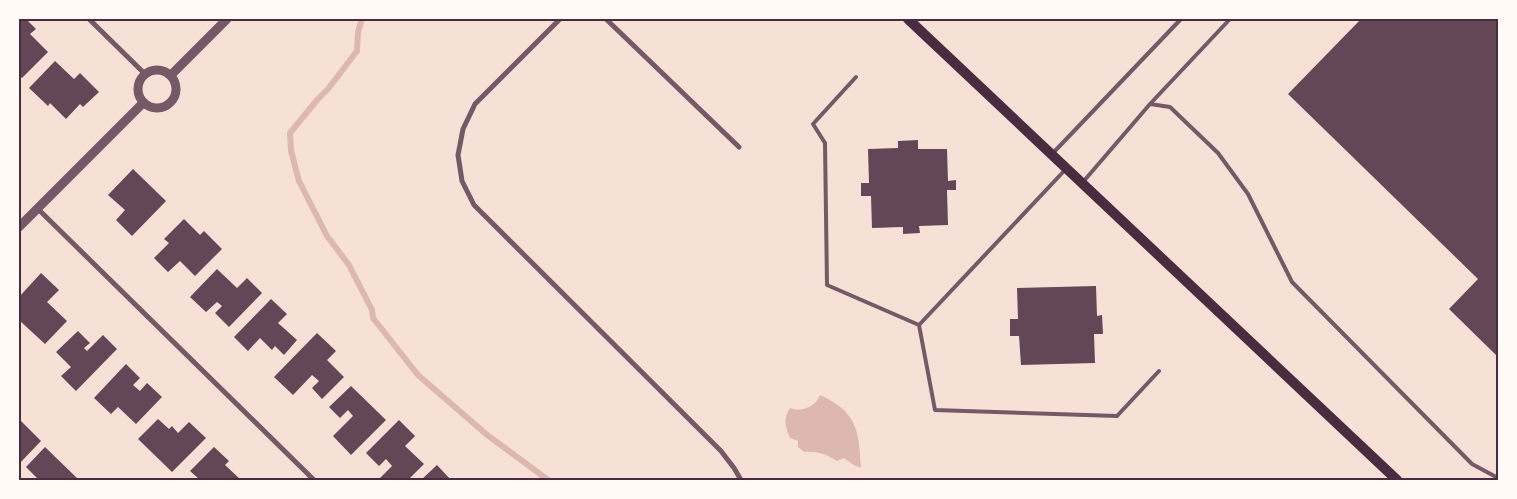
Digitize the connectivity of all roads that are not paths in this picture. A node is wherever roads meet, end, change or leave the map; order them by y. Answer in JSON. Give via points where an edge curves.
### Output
{"nodes":[{"id":1,"x":90,"y":19,"type":"edge"},
{"id":2,"x":227,"y":19,"type":"edge"},
{"id":3,"x":560,"y":19,"type":"edge"},
{"id":4,"x":606,"y":19,"type":"edge"},
{"id":5,"x":908,"y":19,"type":"edge"},
{"id":6,"x":1180,"y":19,"type":"edge"},
{"id":7,"x":1230,"y":19,"type":"edge"},
{"id":8,"x":145,"y":74,"type":"junction"},
{"id":9,"x":171,"y":75,"type":"junction"},
{"id":10,"x":856,"y":77,"type":"dead end"},
{"id":11,"x":144,"y":103,"type":"junction"},
{"id":12,"x":1150,"y":104,"type":"junction"},
{"id":13,"x":739,"y":147,"type":"dead end"},
{"id":14,"x":1052,"y":154,"type":"junction"},
{"id":15,"x":1066,"y":168,"type":"junction"},
{"id":16,"x":1082,"y":183,"type":"junction"},
{"id":17,"x":37,"y":208,"type":"junction"},
{"id":18,"x":19,"y":227,"type":"edge"},
{"id":19,"x":919,"y":325,"type":"junction"},
{"id":20,"x":1159,"y":371,"type":"dead end"},
{"id":21,"x":1498,"y":478,"type":"edge"},
{"id":22,"x":314,"y":480,"type":"edge"},
{"id":23,"x":741,"y":480,"type":"edge"},
{"id":24,"x":1397,"y":480,"type":"edge"}],
"edges":[{"from":1,"to":8,"type":"street"},
{"from":2,"to":9,"type":"street"},
{"from":3,"to":23,"type":"street","via":[[475,104],[463,129],[458,155],[462,181],[474,206],[722,450]]},
{"from":4,"to":13,"type":"street"},
{"from":5,"to":14,"type":"main road"},
{"from":6,"to":14,"type":"lane"},
{"from":7,"to":12,"type":"lane"},
{"from":8,"to":9,"type":"street","via":[[158,69]]},
{"from":8,"to":11,"type":"street","via":[[139,80],[138,88]]},
{"from":9,"to":11,"type":"street","via":[[177,90],[171,103],[157,109]]},
{"from":10,"to":19,"type":"lane","via":[[814,124],[825,143],[827,285]]},
{"from":11,"to":17,"type":"street"},
{"from":12,"to":16,"type":"lane"},
{"from":12,"to":21,"type":"lane","via":[[1170,106],[1218,153],[1248,194],[1292,282],[1472,464]]},
{"from":14,"to":15,"type":"main road"},
{"from":15,"to":16,"type":"main road"},
{"from":15,"to":19,"type":"lane"},
{"from":16,"to":24,"type":"main road"},
{"from":17,"to":18,"type":"street"},
{"from":17,"to":22,"type":"street"},
{"from":19,"to":20,"type":"lane","via":[[935,410],[1117,416]]}]}
